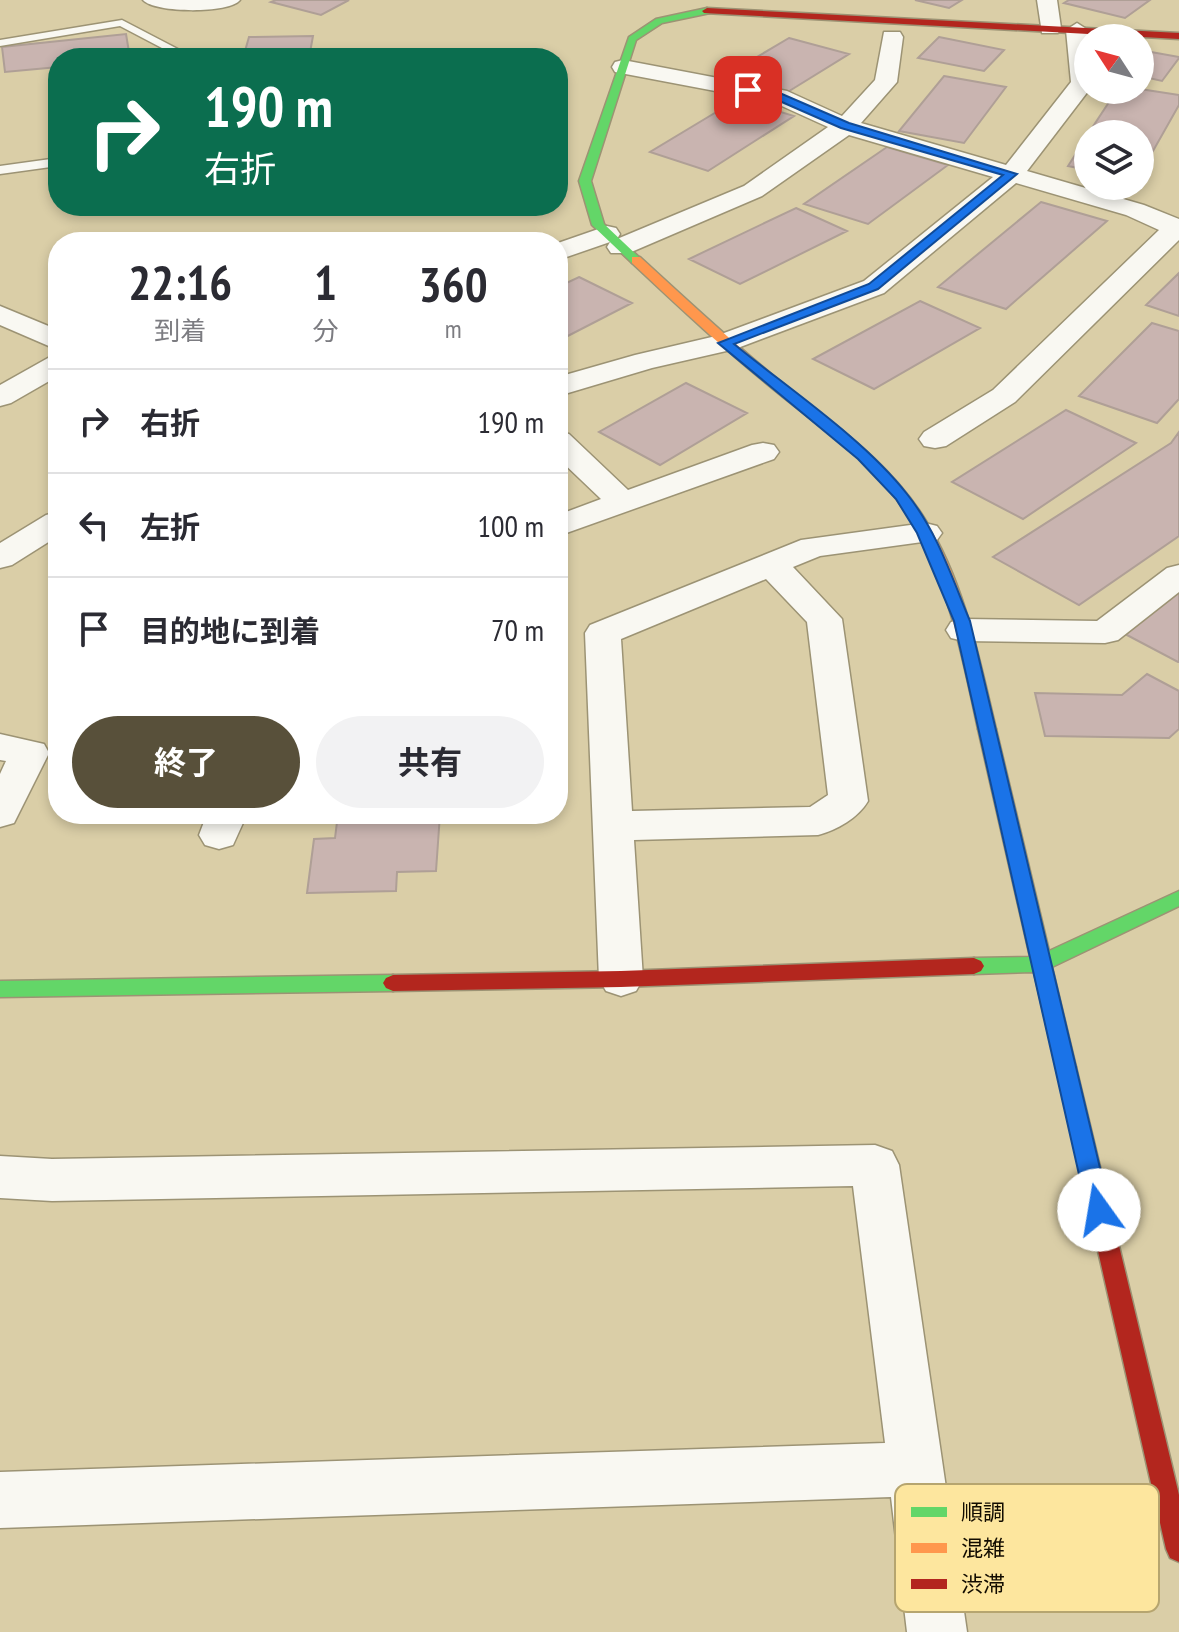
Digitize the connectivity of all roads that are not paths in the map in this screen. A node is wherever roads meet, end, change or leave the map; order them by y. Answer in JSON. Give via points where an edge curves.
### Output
{"nodes":[{"id":1,"x":153,"y":0,"type":"edge"},
{"id":2,"x":230,"y":0,"type":"edge"},
{"id":3,"x":1047,"y":0,"type":"edge"},
{"id":4,"x":1050,"y":28,"type":"junction"},
{"id":5,"x":1074,"y":30,"type":"edge"},
{"id":6,"x":1154,"y":35,"type":"edge"},
{"id":7,"x":1179,"y":36,"type":"edge"},
{"id":8,"x":892,"y":37,"type":"dead end"},
{"id":9,"x":0,"y":43,"type":"edge"},
{"id":10,"x":170,"y":48,"type":"edge"},
{"id":11,"x":623,"y":67,"type":"junction"},
{"id":12,"x":1074,"y":95,"type":"edge"},
{"id":13,"x":845,"y":126,"type":"junction"},
{"id":14,"x":48,"y":163,"type":"edge"},
{"id":15,"x":0,"y":170,"type":"edge"},
{"id":16,"x":1012,"y":174,"type":"junction"},
{"id":17,"x":1178,"y":228,"type":"edge"},
{"id":18,"x":613,"y":241,"type":"junction"},
{"id":19,"x":568,"y":250,"type":"edge"},
{"id":20,"x":0,"y":314,"type":"edge"},
{"id":21,"x":48,"y":336,"type":"edge"},
{"id":22,"x":725,"y":343,"type":"junction"},
{"id":23,"x":48,"y":370,"type":"edge"},
{"id":24,"x":568,"y":384,"type":"edge"},
{"id":25,"x":0,"y":397,"type":"edge"},
{"id":26,"x":935,"y":439,"type":"dead end"},
{"id":27,"x":568,"y":451,"type":"edge"},
{"id":28,"x":763,"y":452,"type":"dead end"},
{"id":29,"x":622,"y":502,"type":"junction"},
{"id":30,"x":568,"y":522,"type":"edge"},
{"id":31,"x":48,"y":528,"type":"edge"},
{"id":32,"x":925,"y":533,"type":"junction"},
{"id":33,"x":0,"y":558,"type":"edge"},
{"id":34,"x":771,"y":564,"type":"junction"},
{"id":35,"x":1179,"y":575,"type":"edge"},
{"id":36,"x":964,"y":630,"type":"junction"},
{"id":37,"x":0,"y":747,"type":"edge"},
{"id":38,"x":0,"y":813,"type":"edge"},
{"id":39,"x":613,"y":826,"type":"junction"},
{"id":40,"x":1179,"y":898,"type":"edge"},
{"id":41,"x":1040,"y":964,"type":"junction"},
{"id":42,"x":621,"y":979,"type":"junction"},
{"id":43,"x":0,"y":989,"type":"edge"},
{"id":44,"x":0,"y":1177,"type":"edge"},
{"id":45,"x":915,"y":1469,"type":"junction"},
{"id":46,"x":917,"y":1484,"type":"edge"},
{"id":47,"x":0,"y":1500,"type":"edge"},
{"id":48,"x":1179,"y":1549,"type":"edge"},
{"id":49,"x":934,"y":1612,"type":"edge"},
{"id":50,"x":937,"y":1632,"type":"edge"}],
"edges":[{"from":1,"to":2,"type":"street"},
{"from":3,"to":4,"type":"street"},
{"from":4,"to":5,"type":"street"},
{"from":4,"to":11,"type":"street","via":[[707,11],[673,16],[640,30]]},
{"from":6,"to":7,"type":"street"},
{"from":8,"to":13,"type":"street","via":[[886,82]]},
{"from":9,"to":10,"type":"lane","via":[[122,23]]},
{"from":11,"to":13,"type":"street","via":[[779,96]]},
{"from":11,"to":18,"type":"street","via":[[585,181],[598,225]]},
{"from":12,"to":16,"type":"street"},
{"from":13,"to":16,"type":"street"},
{"from":13,"to":18,"type":"street","via":[[753,191]]},
{"from":14,"to":15,"type":"lane"},
{"from":16,"to":17,"type":"street"},
{"from":16,"to":22,"type":"street","via":[[874,287]]},
{"from":17,"to":26,"type":"street","via":[[1004,396]]},
{"from":18,"to":19,"type":"street"},
{"from":18,"to":22,"type":"street"},
{"from":20,"to":21,"type":"street"},
{"from":22,"to":24,"type":"street"},
{"from":22,"to":32,"type":"street","via":[[863,456],[902,496]]},
{"from":23,"to":25,"type":"street"},
{"from":27,"to":29,"type":"street"},
{"from":28,"to":29,"type":"street"},
{"from":29,"to":30,"type":"street"},
{"from":31,"to":33,"type":"street"},
{"from":32,"to":34,"type":"street","via":[[813,547]]},
{"from":32,"to":36,"type":"street"},
{"from":34,"to":39,"type":"street","via":[[603,633]]},
{"from":34,"to":39,"type":"street","via":[[824,619],[848,801],[818,821]]},
{"from":35,"to":36,"type":"street","via":[[1105,632]]},
{"from":36,"to":41,"type":"street"},
{"from":37,"to":38,"type":"street","via":[[30,753]]},
{"from":39,"to":42,"type":"street"},
{"from":40,"to":41,"type":"street"},
{"from":41,"to":42,"type":"street"},
{"from":41,"to":48,"type":"street"},
{"from":42,"to":43,"type":"street"},
{"from":44,"to":45,"type":"street","via":[[875,1165]]},
{"from":45,"to":46,"type":"street"},
{"from":45,"to":47,"type":"street"},
{"from":49,"to":50,"type":"street"}]}
